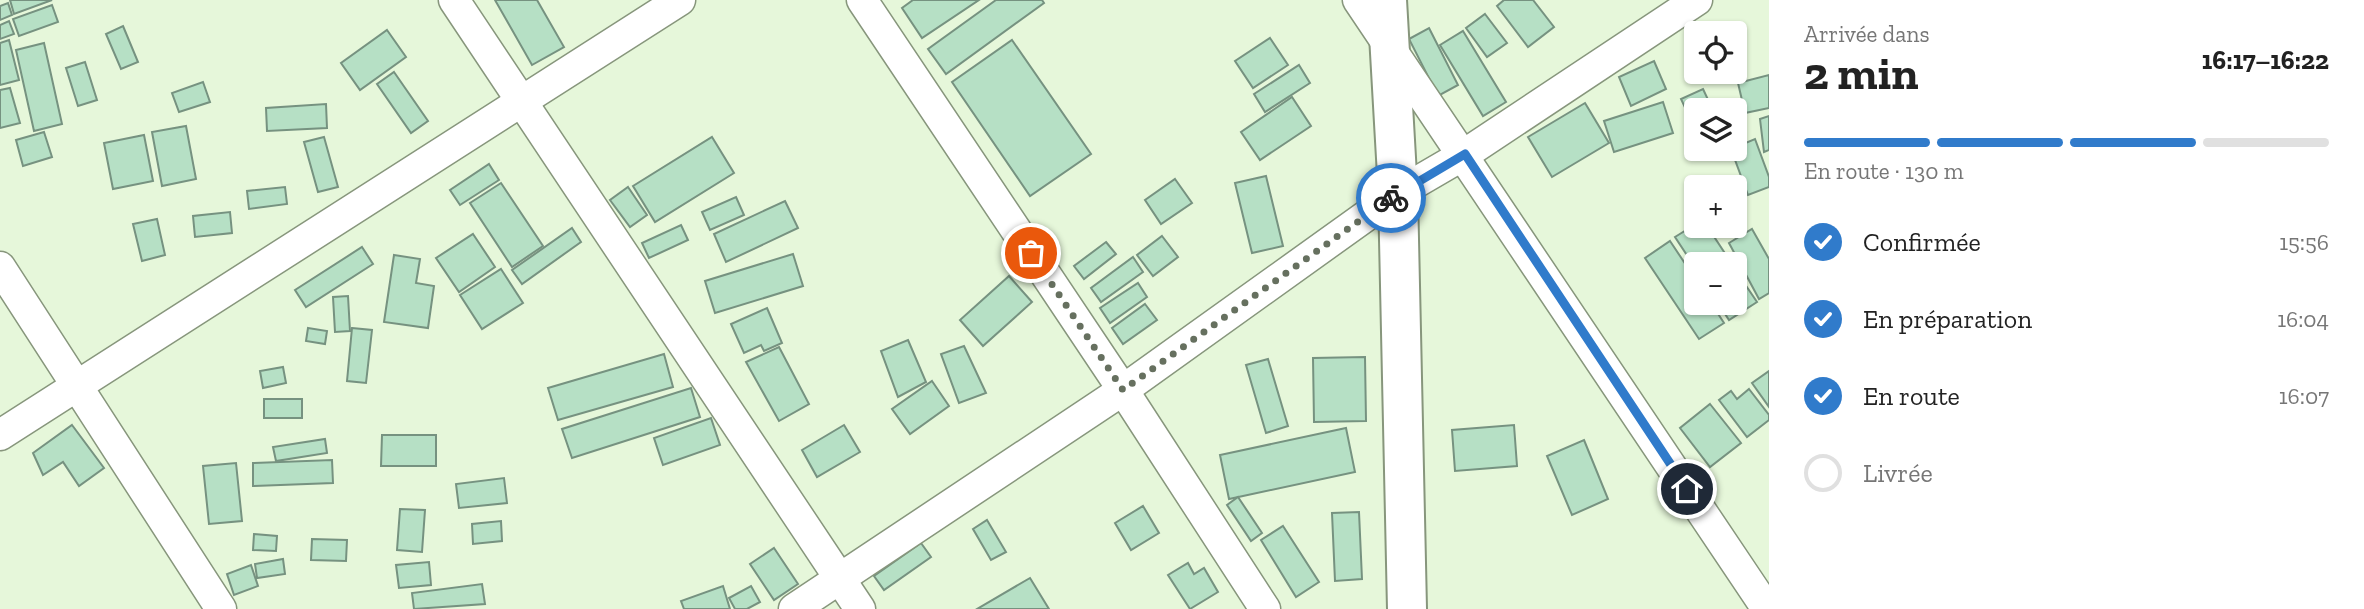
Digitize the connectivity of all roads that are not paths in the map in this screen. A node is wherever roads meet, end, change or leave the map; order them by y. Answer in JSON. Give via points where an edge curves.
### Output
{"nodes":[{"id":1,"x":453,"y":0,"type":"edge"},
{"id":2,"x":680,"y":0,"type":"edge"},
{"id":3,"x":862,"y":0,"type":"edge"},
{"id":4,"x":1358,"y":0,"type":"edge"},
{"id":5,"x":1387,"y":0,"type":"edge"},
{"id":6,"x":1697,"y":0,"type":"edge"},
{"id":7,"x":1390,"y":50,"type":"junction"},
{"id":8,"x":521,"y":104,"type":"junction"},
{"id":9,"x":1465,"y":154,"type":"junction"},
{"id":10,"x":1398,"y":193,"type":"junction"},
{"id":11,"x":0,"y":267,"type":"edge"},
{"id":12,"x":76,"y":386,"type":"junction"},
{"id":13,"x":1123,"y":390,"type":"junction"},
{"id":14,"x":0,"y":435,"type":"edge"},
{"id":15,"x":842,"y":580,"type":"junction"},
{"id":16,"x":1764,"y":605,"type":"edge"},
{"id":17,"x":222,"y":609,"type":"edge"},
{"id":18,"x":794,"y":609,"type":"edge"},
{"id":19,"x":860,"y":609,"type":"edge"},
{"id":20,"x":1265,"y":609,"type":"edge"},
{"id":21,"x":1408,"y":609,"type":"edge"}],
"edges":[{"from":1,"to":8,"type":"street"},
{"from":2,"to":8,"type":"street"},
{"from":3,"to":13,"type":"street"},
{"from":4,"to":7,"type":"street"},
{"from":5,"to":7,"type":"main road"},
{"from":6,"to":9,"type":"street"},
{"from":7,"to":9,"type":"street"},
{"from":7,"to":10,"type":"main road"},
{"from":8,"to":12,"type":"street"},
{"from":8,"to":15,"type":"street"},
{"from":9,"to":10,"type":"street"},
{"from":9,"to":16,"type":"street"},
{"from":10,"to":13,"type":"street"},
{"from":10,"to":21,"type":"main road"},
{"from":11,"to":12,"type":"street"},
{"from":12,"to":14,"type":"street"},
{"from":12,"to":17,"type":"street"},
{"from":13,"to":15,"type":"street"},
{"from":13,"to":20,"type":"street"},
{"from":15,"to":18,"type":"street"},
{"from":15,"to":19,"type":"street"}]}
